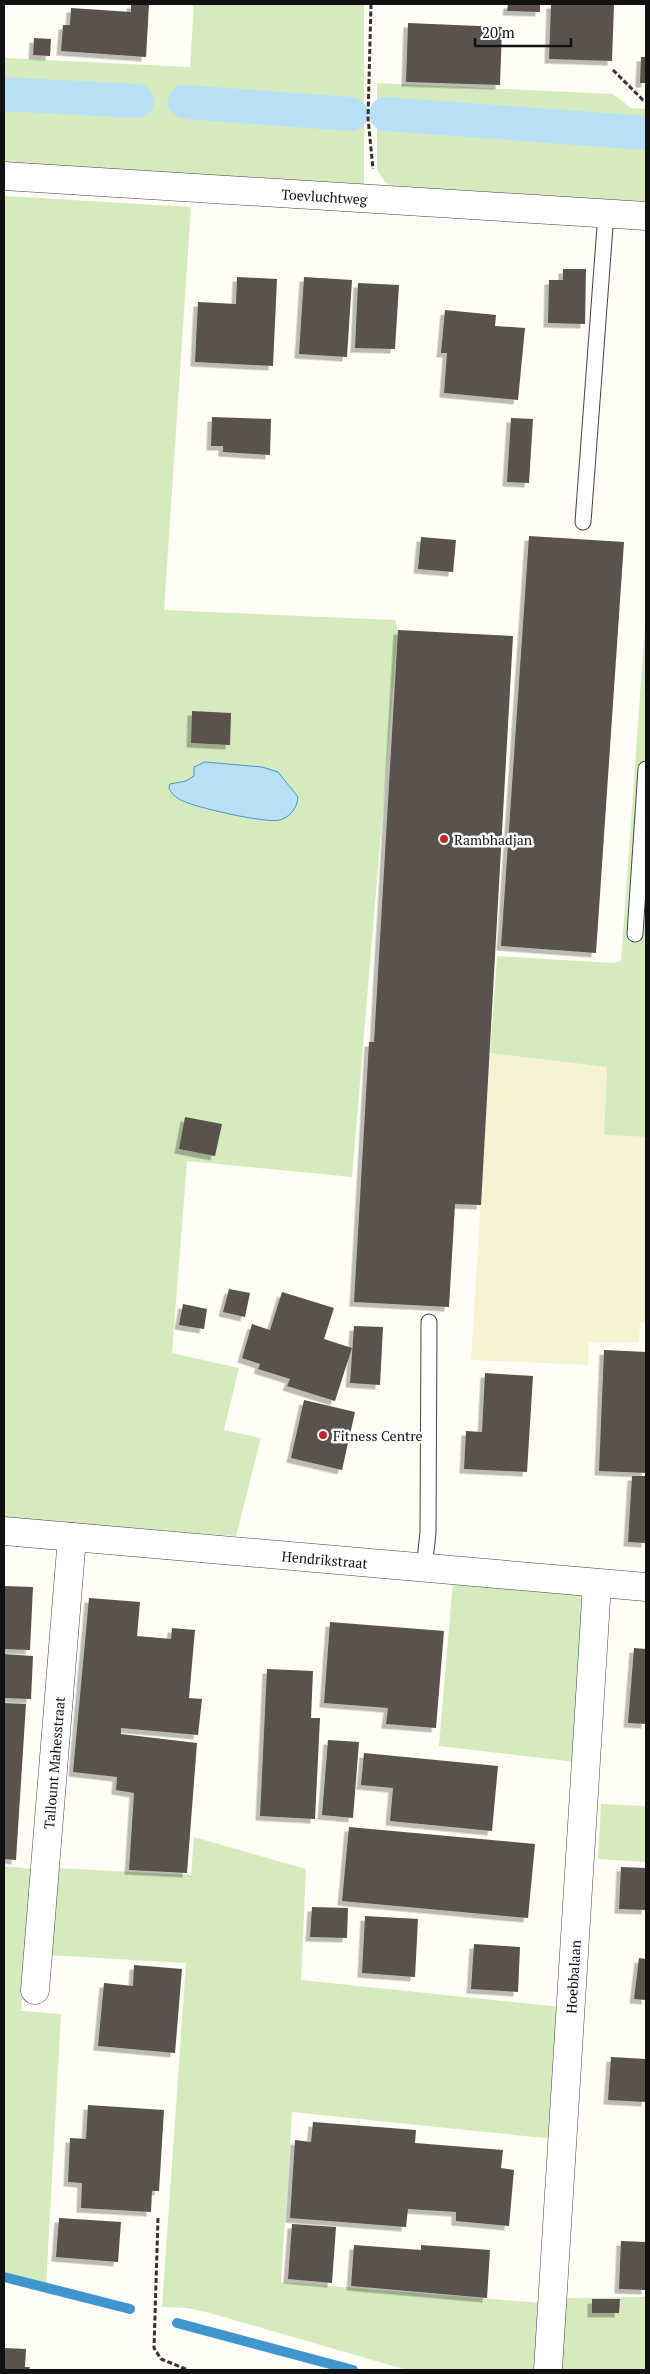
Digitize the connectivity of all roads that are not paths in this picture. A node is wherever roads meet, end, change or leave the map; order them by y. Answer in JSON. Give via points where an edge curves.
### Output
{"nodes":[{"id":1,"x":4,"y":176,"type":"edge"},
{"id":2,"x":606,"y":213,"type":"junction"},
{"id":3,"x":646,"y":216,"type":"edge"},
{"id":4,"x":584,"y":522,"type":"dead end"},
{"id":5,"x":646,"y":769,"type":"edge"},
{"id":6,"x":635,"y":934,"type":"dead end"},
{"id":7,"x":429,"y":1322,"type":"dead end"},
{"id":8,"x":4,"y":1531,"type":"edge"},
{"id":9,"x":72,"y":1536,"type":"junction"},
{"id":10,"x":424,"y":1568,"type":"junction"},
{"id":11,"x":597,"y":1584,"type":"junction"},
{"id":12,"x":646,"y":1587,"type":"edge"},
{"id":13,"x":35,"y":1990,"type":"dead end"},
{"id":14,"x":548,"y":2370,"type":"edge"}],
"edges":[{"from":1,"to":2,"type":"street","name":"Toevluchtweg"},
{"from":2,"to":3,"type":"street","name":"Toevluchtweg"},
{"from":2,"to":4,"type":"lane"},
{"from":5,"to":6,"type":"lane"},
{"from":7,"to":10,"type":"lane","via":[[428,1533]]},
{"from":8,"to":9,"type":"street","name":"Hendrikstraat"},
{"from":9,"to":10,"type":"street","name":"Hendrikstraat"},
{"from":9,"to":13,"type":"street","name":"Tallount Mahesstraat"},
{"from":10,"to":11,"type":"street","name":"Hendrikstraat"},
{"from":11,"to":12,"type":"street","name":"Hendrikstraat"},
{"from":11,"to":14,"type":"street","name":"Hoebbalaan"}]}
